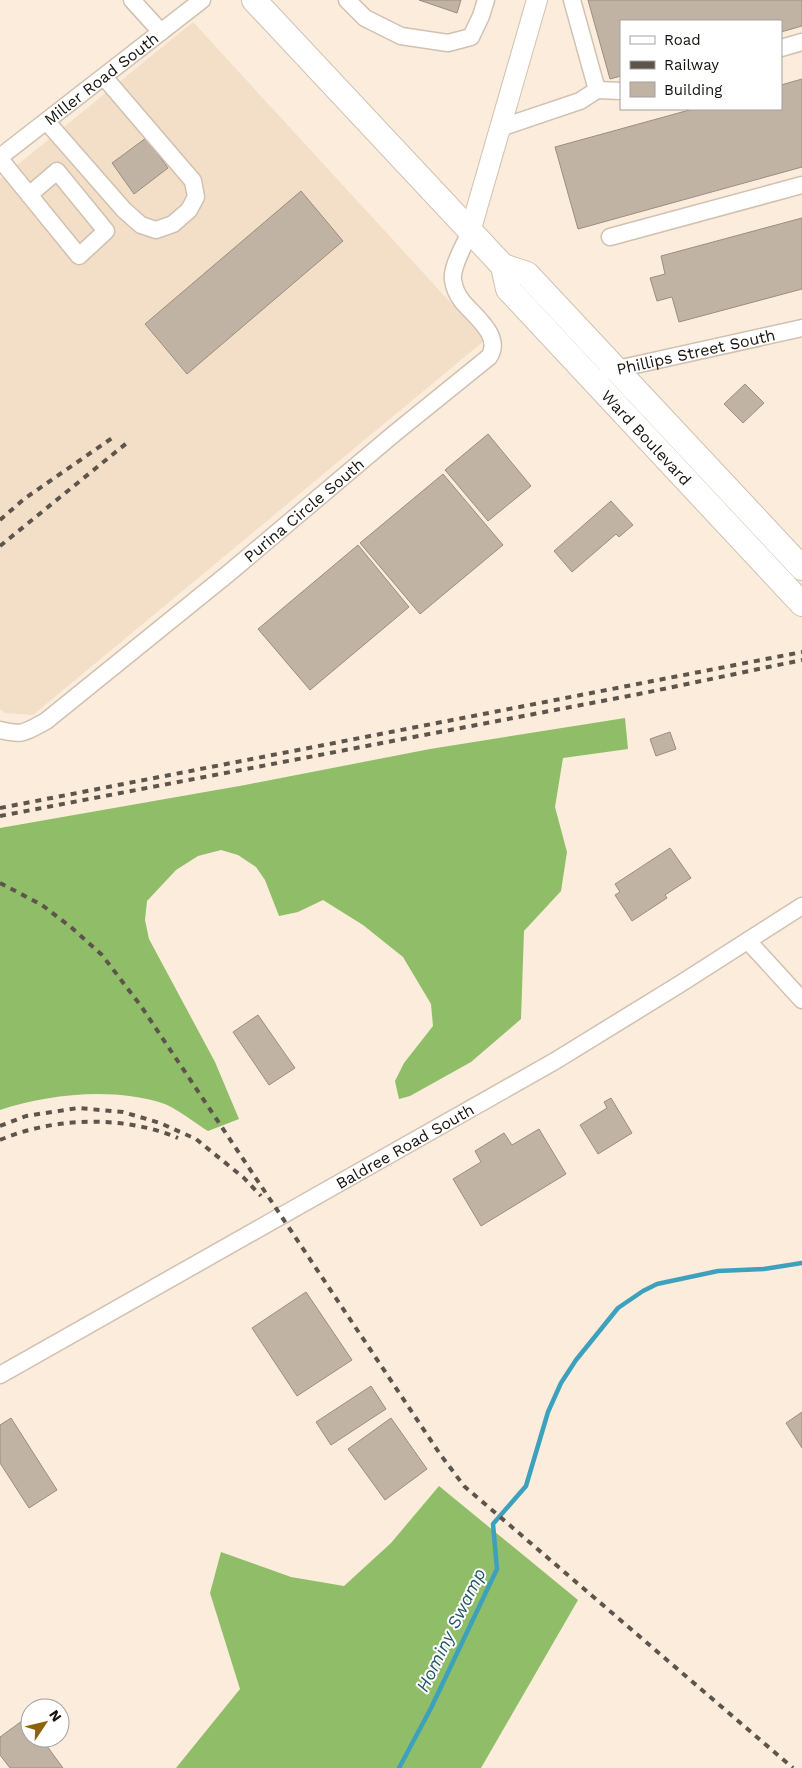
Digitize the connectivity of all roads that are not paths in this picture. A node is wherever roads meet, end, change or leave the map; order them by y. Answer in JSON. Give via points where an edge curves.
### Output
{"nodes":[{"id":1,"x":132,"y":0,"type":"edge"},
{"id":2,"x":202,"y":0,"type":"edge"},
{"id":3,"x":347,"y":0,"type":"edge"},
{"id":4,"x":486,"y":0,"type":"edge"},
{"id":5,"x":537,"y":0,"type":"edge"},
{"id":6,"x":572,"y":0,"type":"edge"},
{"id":7,"x":258,"y":1,"type":"edge"},
{"id":8,"x":161,"y":32,"type":"junction"},
{"id":9,"x":802,"y":42,"type":"edge"},
{"id":10,"x":782,"y":48,"type":"edge"},
{"id":11,"x":104,"y":78,"type":"junction"},
{"id":12,"x":597,"y":90,"type":"junction"},
{"id":13,"x":620,"y":91,"type":"edge"},
{"id":14,"x":47,"y":122,"type":"junction"},
{"id":15,"x":500,"y":128,"type":"junction"},
{"id":16,"x":0,"y":158,"type":"edge"},
{"id":17,"x":802,"y":185,"type":"edge"},
{"id":18,"x":29,"y":195,"type":"junction"},
{"id":19,"x":470,"y":232,"type":"junction"},
{"id":20,"x":610,"y":237,"type":"dead end"},
{"id":21,"x":502,"y":266,"type":"junction"},
{"id":22,"x":802,"y":328,"type":"edge"},
{"id":23,"x":616,"y":369,"type":"junction"},
{"id":24,"x":589,"y":375,"type":"junction"},
{"id":25,"x":802,"y":568,"type":"edge"},
{"id":26,"x":802,"y":604,"type":"edge"},
{"id":27,"x":0,"y":730,"type":"edge"},
{"id":28,"x":802,"y":906,"type":"edge"},
{"id":29,"x":748,"y":941,"type":"junction"},
{"id":30,"x":802,"y":1000,"type":"edge"},
{"id":31,"x":0,"y":1376,"type":"edge"}],
"edges":[{"from":1,"to":8,"type":"street"},
{"from":2,"to":8,"type":"street","name":"Miller Road South"},
{"from":3,"to":4,"type":"street","via":[[365,18],[401,36],[448,43],[471,37]]},
{"from":5,"to":15,"type":"main road"},
{"from":6,"to":12,"type":"street"},
{"from":7,"to":19,"type":"highway","name":"Ward Boulevard"},
{"from":8,"to":11,"type":"street","name":"Miller Road South"},
{"from":9,"to":10,"type":"street"},
{"from":11,"to":14,"type":"street","name":"Miller Road South"},
{"from":11,"to":14,"type":"street","via":[[193,181],[196,197],[190,210],[173,224],[156,230],[140,225]]},
{"from":12,"to":13,"type":"street"},
{"from":12,"to":15,"type":"street","via":[[580,102]]},
{"from":14,"to":16,"type":"street","name":"Miller Road South"},
{"from":15,"to":19,"type":"main road"},
{"from":16,"to":18,"type":"street"},
{"from":17,"to":20,"type":"street"},
{"from":18,"to":18,"type":"street","via":[[79,256],[106,231],[57,171]]},
{"from":19,"to":21,"type":"highway","name":"Ward Boulevard"},
{"from":19,"to":27,"type":"street","name":"Purina Circle South","via":[[453,271],[453,280],[462,301],[492,338],[493,351],[489,357],[46,721],[14,735]]},
{"from":21,"to":23,"type":"highway","name":"Ward Boulevard","via":[[526,274]]},
{"from":21,"to":24,"type":"highway","name":"Ward Boulevard","via":[[508,289]]},
{"from":22,"to":23,"type":"street","name":"Phillips Street South"},
{"from":23,"to":24,"type":"street","name":"Phillips Street South"},
{"from":23,"to":25,"type":"highway","name":"Ward Boulevard"},
{"from":24,"to":26,"type":"highway","name":"Ward Boulevard"},
{"from":28,"to":29,"type":"street","name":"Baldree Road South"},
{"from":29,"to":30,"type":"street"},
{"from":29,"to":31,"type":"street","name":"Baldree Road South","via":[[504,1091]]}]}
